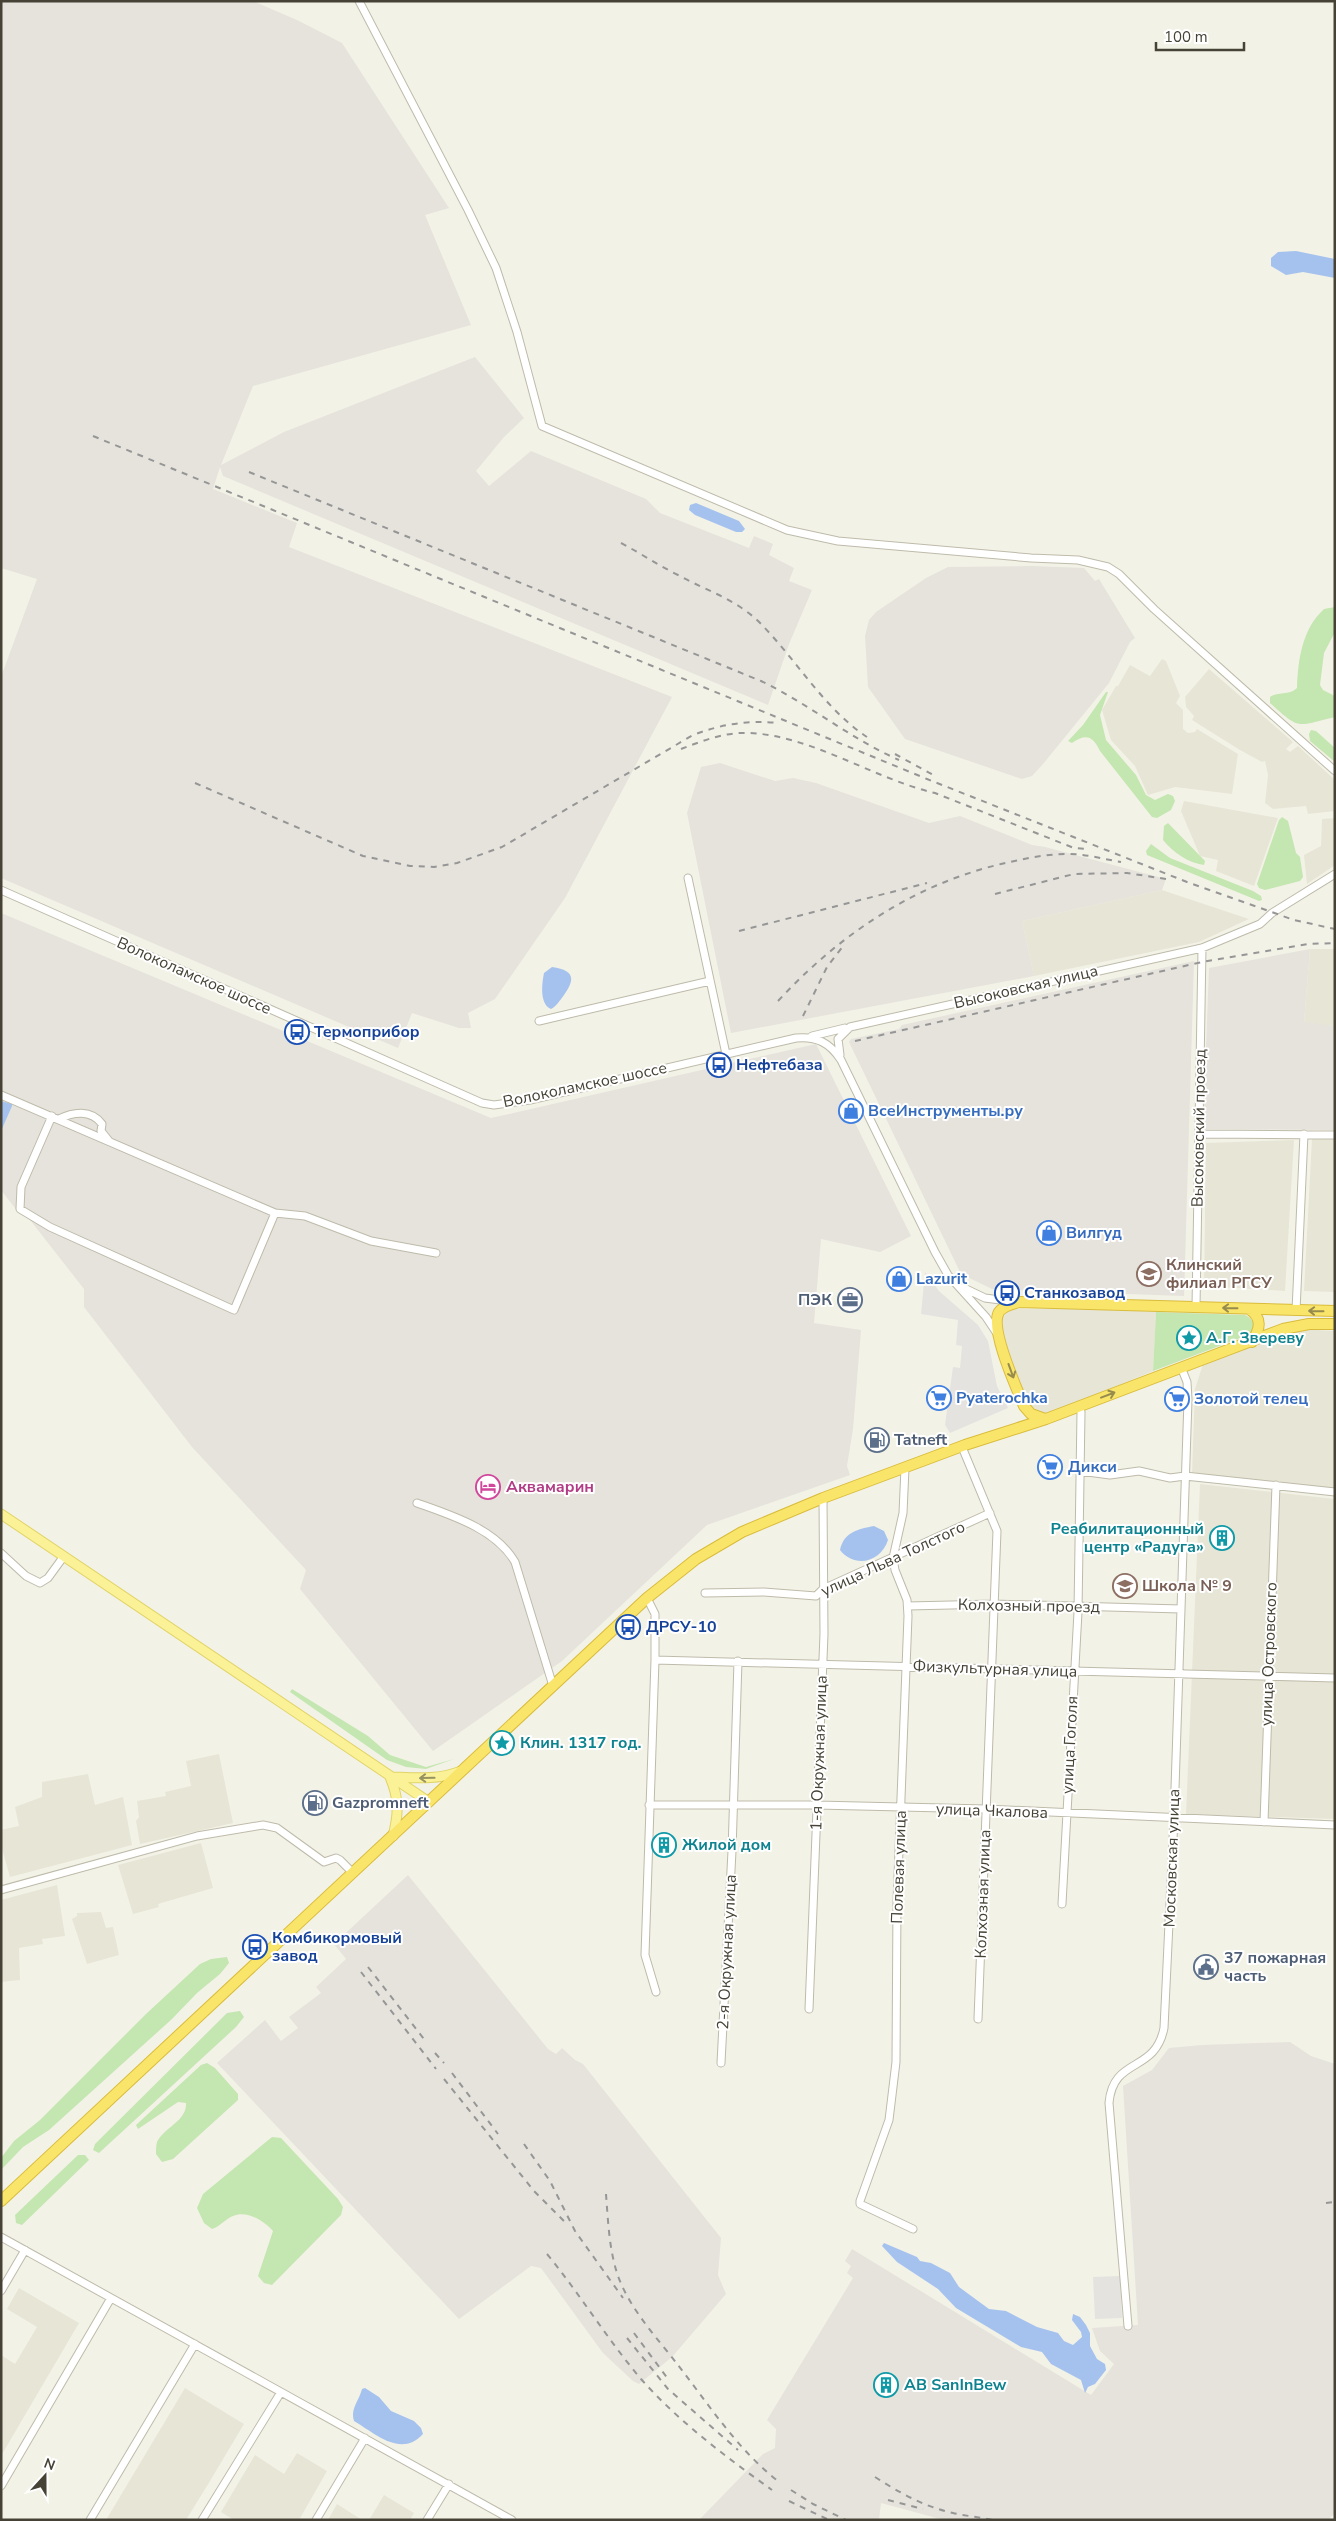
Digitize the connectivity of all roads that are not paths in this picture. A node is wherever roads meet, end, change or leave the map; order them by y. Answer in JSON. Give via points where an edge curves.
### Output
{"nodes":[{"id":1,"x":359,"y":1,"type":"edge"},
{"id":2,"x":1335,"y":770,"type":"edge"},
{"id":3,"x":1335,"y":874,"type":"edge"},
{"id":4,"x":688,"y":878,"type":"dead end"},
{"id":5,"x":1,"y":890,"type":"edge"},
{"id":6,"x":1202,"y":948,"type":"junction"},
{"id":7,"x":710,"y":981,"type":"junction"},
{"id":8,"x":540,"y":1022,"type":"dead end"},
{"id":9,"x":850,"y":1027,"type":"junction"},
{"id":10,"x":810,"y":1037,"type":"junction"},
{"id":11,"x":726,"y":1054,"type":"junction"},
{"id":12,"x":841,"y":1060,"type":"junction"},
{"id":13,"x":1,"y":1095,"type":"edge"},
{"id":14,"x":55,"y":1118,"type":"junction"},
{"id":15,"x":1200,"y":1134,"type":"junction"},
{"id":16,"x":1304,"y":1134,"type":"junction"},
{"id":17,"x":1335,"y":1135,"type":"edge"},
{"id":18,"x":109,"y":1141,"type":"junction"},
{"id":19,"x":275,"y":1213,"type":"junction"},
{"id":20,"x":436,"y":1253,"type":"dead end"},
{"id":21,"x":948,"y":1275,"type":"junction"},
{"id":22,"x":1019,"y":1302,"type":"junction"},
{"id":23,"x":1196,"y":1307,"type":"junction"},
{"id":24,"x":1249,"y":1309,"type":"junction"},
{"id":25,"x":1296,"y":1311,"type":"junction"},
{"id":26,"x":1335,"y":1311,"type":"edge"},
{"id":27,"x":1335,"y":1324,"type":"edge"},
{"id":28,"x":998,"y":1337,"type":"junction"},
{"id":29,"x":1252,"y":1342,"type":"junction"},
{"id":30,"x":1181,"y":1367,"type":"junction"},
{"id":31,"x":1024,"y":1406,"type":"junction"},
{"id":32,"x":1079,"y":1406,"type":"junction"},
{"id":33,"x":1046,"y":1419,"type":"junction"},
{"id":34,"x":1015,"y":1429,"type":"junction"},
{"id":35,"x":962,"y":1446,"type":"junction"},
{"id":36,"x":905,"y":1468,"type":"junction"},
{"id":37,"x":1080,"y":1472,"type":"junction"},
{"id":38,"x":1185,"y":1476,"type":"junction"},
{"id":39,"x":1276,"y":1485,"type":"junction"},
{"id":40,"x":1335,"y":1492,"type":"edge"},
{"id":41,"x":823,"y":1498,"type":"junction"},
{"id":42,"x":417,"y":1503,"type":"dead end"},
{"id":43,"x":1,"y":1514,"type":"edge"},
{"id":44,"x":990,"y":1514,"type":"junction"},
{"id":45,"x":1,"y":1553,"type":"edge"},
{"id":46,"x":64,"y":1556,"type":"junction"},
{"id":47,"x":893,"y":1558,"type":"junction"},
{"id":48,"x":823,"y":1589,"type":"junction"},
{"id":49,"x":705,"y":1593,"type":"dead end"},
{"id":50,"x":647,"y":1598,"type":"junction"},
{"id":51,"x":994,"y":1604,"type":"junction"},
{"id":52,"x":908,"y":1606,"type":"junction"},
{"id":53,"x":1078,"y":1606,"type":"junction"},
{"id":54,"x":1181,"y":1609,"type":"junction"},
{"id":55,"x":655,"y":1660,"type":"junction"},
{"id":56,"x":738,"y":1661,"type":"junction"},
{"id":57,"x":822,"y":1663,"type":"junction"},
{"id":58,"x":907,"y":1667,"type":"junction"},
{"id":59,"x":992,"y":1667,"type":"junction"},
{"id":60,"x":1074,"y":1671,"type":"junction"},
{"id":61,"x":1179,"y":1674,"type":"junction"},
{"id":62,"x":1268,"y":1675,"type":"junction"},
{"id":63,"x":1335,"y":1678,"type":"edge"},
{"id":64,"x":553,"y":1686,"type":"junction"},
{"id":65,"x":463,"y":1770,"type":"junction"},
{"id":66,"x":390,"y":1776,"type":"junction"},
{"id":67,"x":429,"y":1802,"type":"junction"},
{"id":68,"x":650,"y":1805,"type":"junction"},
{"id":69,"x":733,"y":1805,"type":"junction"},
{"id":70,"x":817,"y":1805,"type":"junction"},
{"id":71,"x":901,"y":1809,"type":"junction"},
{"id":72,"x":986,"y":1809,"type":"junction"},
{"id":73,"x":1067,"y":1813,"type":"junction"},
{"id":74,"x":1174,"y":1818,"type":"junction"},
{"id":75,"x":1264,"y":1822,"type":"junction"},
{"id":76,"x":1335,"y":1825,"type":"edge"},
{"id":77,"x":393,"y":1836,"type":"junction"},
{"id":78,"x":353,"y":1873,"type":"junction"},
{"id":79,"x":1,"y":1890,"type":"edge"},
{"id":80,"x":1062,"y":1904,"type":"dead end"},
{"id":81,"x":656,"y":1992,"type":"dead end"},
{"id":82,"x":809,"y":2008,"type":"dead end"},
{"id":83,"x":978,"y":2019,"type":"dead end"},
{"id":84,"x":721,"y":2062,"type":"dead end"},
{"id":85,"x":1,"y":2201,"type":"edge"},
{"id":86,"x":913,"y":2229,"type":"dead end"},
{"id":87,"x":1,"y":2237,"type":"edge"},
{"id":88,"x":25,"y":2250,"type":"junction"},
{"id":89,"x":1,"y":2291,"type":"edge"},
{"id":90,"x":111,"y":2298,"type":"junction"},
{"id":91,"x":1128,"y":2326,"type":"dead end"},
{"id":92,"x":195,"y":2344,"type":"junction"},
{"id":93,"x":281,"y":2392,"type":"junction"},
{"id":94,"x":366,"y":2438,"type":"junction"},
{"id":95,"x":449,"y":2484,"type":"junction"},
{"id":96,"x":1,"y":2486,"type":"edge"},
{"id":97,"x":90,"y":2520,"type":"edge"},
{"id":98,"x":202,"y":2520,"type":"edge"},
{"id":99,"x":316,"y":2520,"type":"edge"},
{"id":100,"x":427,"y":2520,"type":"edge"},
{"id":101,"x":512,"y":2520,"type":"edge"}],
"edges":[{"from":1,"to":2,"type":"street","via":[[496,268],[542,426],[787,530],[810,536],[1095,562],[1119,574]]},
{"from":3,"to":6,"type":"street","name":"Высоковская улица","via":[[1260,924]]},
{"from":4,"to":7,"type":"street"},
{"from":5,"to":11,"type":"street","name":"Волоколамское шоссе","via":[[482,1103],[494,1105],[530,1100]]},
{"from":6,"to":9,"type":"street","name":"Высоковская улица"},
{"from":6,"to":15,"type":"street","name":"Высоковский проезд"},
{"from":7,"to":8,"type":"street"},
{"from":7,"to":11,"type":"street"},
{"from":9,"to":10,"type":"street","name":"Высоковская улица"},
{"from":9,"to":12,"type":"street","via":[[838,1039]]},
{"from":10,"to":11,"type":"street","name":"Волоколамское шоссе"},
{"from":10,"to":12,"type":"street","via":[[826,1043]]},
{"from":12,"to":21,"type":"street"},
{"from":13,"to":14,"type":"street"},
{"from":14,"to":18,"type":"street"},
{"from":14,"to":18,"type":"street","via":[[73,1112],[84,1113],[98,1119],[102,1124],[101,1131]]},
{"from":14,"to":19,"type":"street","via":[[21,1186],[20,1209],[50,1227],[234,1310]]},
{"from":15,"to":16,"type":"street"},
{"from":15,"to":23,"type":"street","name":"Высоковский проезд"},
{"from":16,"to":17,"type":"street"},
{"from":16,"to":25,"type":"street"},
{"from":18,"to":19,"type":"street"},
{"from":19,"to":20,"type":"street","via":[[305,1216],[371,1241]]},
{"from":21,"to":22,"type":"street","via":[[978,1296]]},
{"from":21,"to":28,"type":"street","via":[[986,1317]]},
{"from":22,"to":23,"type":"highway"},
{"from":22,"to":28,"type":"highway","via":[[998,1313]]},
{"from":24,"to":23,"type":"highway","one_way":true},
{"from":24,"to":25,"type":"highway"},
{"from":24,"to":29,"type":"highway","via":[[1260,1321]]},
{"from":26,"to":25,"type":"highway","one_way":true},
{"from":27,"to":29,"type":"highway","via":[[1284,1328]]},
{"from":28,"to":31,"type":"highway","one_way":true},
{"from":29,"to":30,"type":"highway"},
{"from":32,"to":30,"type":"highway","one_way":true},
{"from":30,"to":38,"type":"street","name":"Московская улица","via":[[1188,1391]]},
{"from":31,"to":33,"type":"highway","via":[[1031,1414]]},
{"from":31,"to":34,"type":"highway","via":[[1022,1420]]},
{"from":32,"to":33,"type":"highway"},
{"from":32,"to":37,"type":"street","name":"улица Гоголя"},
{"from":33,"to":34,"type":"highway"},
{"from":34,"to":35,"type":"highway"},
{"from":35,"to":36,"type":"highway"},
{"from":35,"to":44,"type":"street","name":"Колхозная улица"},
{"from":36,"to":41,"type":"highway"},
{"from":36,"to":47,"type":"street","name":"Полевая улица","via":[[903,1513]]},
{"from":37,"to":38,"type":"street","via":[[1110,1475],[1139,1472],[1170,1478]]},
{"from":37,"to":53,"type":"street","name":"улица Гоголя"},
{"from":38,"to":39,"type":"street"},
{"from":38,"to":54,"type":"street","name":"Московская улица"},
{"from":39,"to":40,"type":"street"},
{"from":39,"to":62,"type":"street","name":"улица Островского"},
{"from":41,"to":48,"type":"street","name":"1-я Окружная улица"},
{"from":41,"to":50,"type":"highway","via":[[742,1532],[696,1559]]},
{"from":42,"to":64,"type":"street","via":[[484,1532],[508,1550]]},
{"from":43,"to":46,"type":"main road"},
{"from":44,"to":47,"type":"street","name":"улица Льва Толстого"},
{"from":44,"to":51,"type":"street","name":"Колхозная улица","via":[[998,1531]]},
{"from":45,"to":46,"type":"street","via":[[26,1576],[40,1583],[48,1578]]},
{"from":46,"to":66,"type":"main road"},
{"from":47,"to":48,"type":"street","name":"улица Льва Толстого"},
{"from":47,"to":52,"type":"street","name":"Полевая улица"},
{"from":48,"to":49,"type":"street","name":"улица Льва Толстого","via":[[816,1596],[764,1592]]},
{"from":48,"to":57,"type":"street","name":"1-я Окружная улица"},
{"from":50,"to":55,"type":"street","via":[[654,1614]]},
{"from":50,"to":64,"type":"highway"},
{"from":51,"to":52,"type":"street","name":"Колхозный проезд"},
{"from":51,"to":53,"type":"street","name":"Колхозный проезд"},
{"from":51,"to":59,"type":"street","name":"Колхозная улица"},
{"from":52,"to":58,"type":"street","name":"Полевая улица"},
{"from":53,"to":54,"type":"street","name":"Колхозный проезд"},
{"from":53,"to":60,"type":"street","name":"улица Гоголя"},
{"from":54,"to":61,"type":"street","name":"Московская улица"},
{"from":55,"to":56,"type":"street","name":"Физкультурная улица"},
{"from":55,"to":68,"type":"street"},
{"from":56,"to":57,"type":"street","name":"Физкультурная улица"},
{"from":56,"to":69,"type":"street","name":"2-я Окружная улица"},
{"from":57,"to":58,"type":"street","name":"Физкультурная улица"},
{"from":57,"to":70,"type":"street","name":"1-я Окружная улица"},
{"from":58,"to":59,"type":"street","name":"Физкультурная улица"},
{"from":58,"to":71,"type":"street","name":"Полевая улица"},
{"from":59,"to":60,"type":"street","name":"Физкультурная улица"},
{"from":59,"to":72,"type":"street","name":"Колхозная улица"},
{"from":60,"to":61,"type":"street","name":"Физкультурная улица"},
{"from":60,"to":73,"type":"street","name":"улица Гоголя"},
{"from":61,"to":62,"type":"street","name":"Физкультурная улица"},
{"from":61,"to":74,"type":"street","name":"Московская улица"},
{"from":62,"to":63,"type":"street","name":"Физкультурная улица"},
{"from":62,"to":75,"type":"street","name":"улица Островского"},
{"from":64,"to":65,"type":"highway"},
{"from":65,"to":66,"type":"main road","one_way":true,"via":[[446,1777],[428,1779]]},
{"from":65,"to":67,"type":"highway"},
{"from":66,"to":67,"type":"main road"},
{"from":66,"to":77,"type":"main road","via":[[399,1806]]},
{"from":67,"to":77,"type":"highway"},
{"from":68,"to":69,"type":"street","name":"улица Чкалова"},
{"from":68,"to":81,"type":"street","via":[[644,1955]]},
{"from":69,"to":70,"type":"street","name":"улица Чкалова"},
{"from":69,"to":84,"type":"street","name":"2-я Окружная улица"},
{"from":70,"to":71,"type":"street","name":"улица Чкалова"},
{"from":70,"to":82,"type":"street","name":"1-я Окружная улица"},
{"from":71,"to":72,"type":"street","name":"улица Чкалова"},
{"from":71,"to":86,"type":"street","name":"Полевая улица","via":[[896,2062],[892,2106],[860,2204]]},
{"from":72,"to":73,"type":"street","name":"улица Чкалова"},
{"from":72,"to":83,"type":"street","name":"Колхозная улица"},
{"from":73,"to":74,"type":"street","name":"улица Чкалова"},
{"from":73,"to":80,"type":"street","name":"улица Гоголя"},
{"from":74,"to":75,"type":"street","name":"улица Чкалова"},
{"from":74,"to":91,"type":"street","name":"Московская улица","via":[[1163,2035],[1158,2049],[1118,2076],[1110,2088]]},
{"from":75,"to":76,"type":"street","name":"улица Чкалова"},
{"from":77,"to":78,"type":"highway"},
{"from":78,"to":79,"type":"street","via":[[340,1860],[324,1862],[277,1828],[263,1825],[197,1836]]},
{"from":78,"to":85,"type":"highway"},
{"from":87,"to":88,"type":"street"},
{"from":88,"to":89,"type":"street"},
{"from":88,"to":90,"type":"street"},
{"from":90,"to":92,"type":"street"},
{"from":90,"to":96,"type":"street"},
{"from":92,"to":93,"type":"street"},
{"from":92,"to":97,"type":"street"},
{"from":93,"to":94,"type":"street"},
{"from":93,"to":98,"type":"street"},
{"from":94,"to":95,"type":"street"},
{"from":94,"to":99,"type":"street"},
{"from":95,"to":100,"type":"street"},
{"from":95,"to":101,"type":"street"}]}
